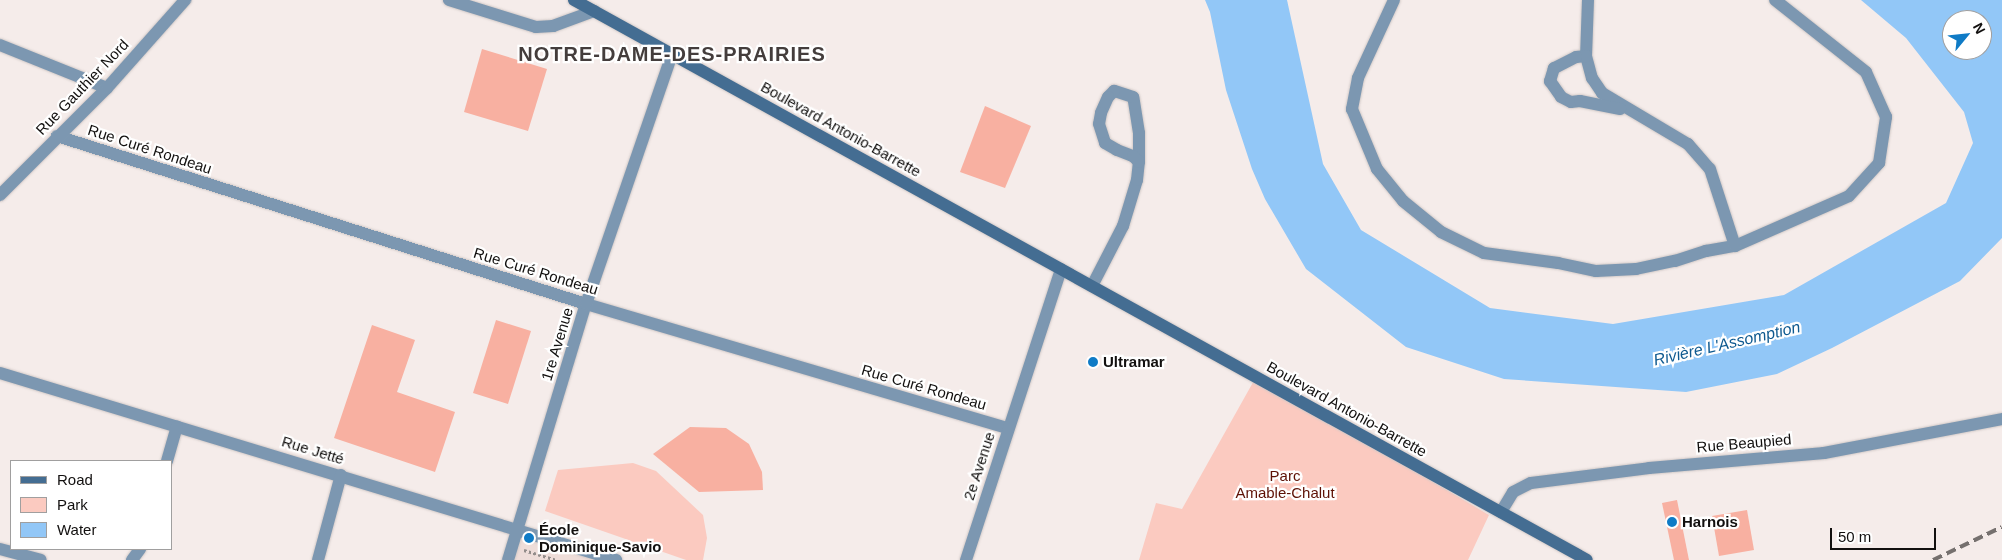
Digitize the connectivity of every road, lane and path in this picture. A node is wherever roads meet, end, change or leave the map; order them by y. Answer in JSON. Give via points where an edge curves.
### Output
{"nodes":[{"id":1,"x":185,"y":0,"type":"edge"},
{"id":2,"x":449,"y":0,"type":"edge"},
{"id":3,"x":574,"y":0,"type":"edge"},
{"id":4,"x":1394,"y":0,"type":"edge"},
{"id":5,"x":1588,"y":0,"type":"edge"},
{"id":6,"x":1775,"y":0,"type":"edge"},
{"id":7,"x":594,"y":11,"type":"junction"},
{"id":8,"x":0,"y":45,"type":"edge"},
{"id":9,"x":672,"y":54,"type":"junction"},
{"id":10,"x":1586,"y":56,"type":"junction"},
{"id":11,"x":107,"y":88,"type":"junction"},
{"id":12,"x":1630,"y":111,"type":"junction"},
{"id":13,"x":57,"y":136,"type":"junction"},
{"id":14,"x":1139,"y":162,"type":"junction"},
{"id":15,"x":0,"y":195,"type":"edge"},
{"id":16,"x":1736,"y":246,"type":"junction"},
{"id":17,"x":1061,"y":269,"type":"junction"},
{"id":18,"x":1092,"y":286,"type":"junction"},
{"id":19,"x":586,"y":304,"type":"junction"},
{"id":20,"x":0,"y":373,"type":"edge"},
{"id":21,"x":2002,"y":418,"type":"edge"},
{"id":22,"x":177,"y":426,"type":"junction"},
{"id":23,"x":1008,"y":428,"type":"junction"},
{"id":24,"x":167,"y":460,"type":"edge"},
{"id":25,"x":341,"y":475,"type":"junction"},
{"id":26,"x":1501,"y":512,"type":"junction"},
{"id":27,"x":517,"y":529,"type":"junction"},
{"id":28,"x":512,"y":546,"type":"junction"},
{"id":29,"x":0,"y":549,"type":"edge"},
{"id":30,"x":40,"y":560,"type":"edge"},
{"id":31,"x":318,"y":560,"type":"edge"},
{"id":32,"x":508,"y":560,"type":"edge"},
{"id":33,"x":556,"y":560,"type":"edge"},
{"id":34,"x":616,"y":560,"type":"edge"},
{"id":35,"x":966,"y":560,"type":"edge"},
{"id":36,"x":1586,"y":560,"type":"edge"}],
"edges":[{"from":1,"to":11,"type":"street","name":"Rue Gauthier Nord"},
{"from":2,"to":7,"type":"street","via":[[536,26],[553,26]]},
{"from":3,"to":7,"type":"street","name":"Boulevard Antonio-Barrette"},
{"from":4,"to":16,"type":"street","via":[[1358,78],[1352,109],[1377,169],[1403,201],[1441,232],[1484,253],[1596,271],[1636,269]]},
{"from":5,"to":10,"type":"street"},
{"from":6,"to":16,"type":"street","via":[[1866,72],[1886,117],[1879,162],[1849,196]]},
{"from":7,"to":9,"type":"street","name":"Boulevard Antonio-Barrette"},
{"from":8,"to":11,"type":"street"},
{"from":9,"to":17,"type":"street","name":"Boulevard Antonio-Barrette"},
{"from":9,"to":19,"type":"street","name":"1re Avenue"},
{"from":10,"to":12,"type":"street","via":[[1592,78],[1602,93]]},
{"from":10,"to":12,"type":"street","via":[[1576,57],[1554,68],[1550,80],[1561,97],[1571,102],[1589,102]]},
{"from":11,"to":13,"type":"street","name":"Rue Gauthier Nord"},
{"from":12,"to":16,"type":"street","via":[[1688,144],[1710,169]]},
{"from":13,"to":15,"type":"street","name":"Rue Gauthier Nord"},
{"from":13,"to":19,"type":"street","name":"Rue Curé Rondeau"},
{"from":14,"to":14,"type":"street","via":[[1139,133],[1133,97],[1114,90],[1108,97],[1099,124],[1105,142]]},
{"from":14,"to":18,"type":"street","via":[[1133,198],[1123,226]]},
{"from":17,"to":18,"type":"street","name":"Boulevard Antonio-Barrette"},
{"from":17,"to":23,"type":"street","name":"2e Avenue"},
{"from":18,"to":26,"type":"street","name":"Boulevard Antonio-Barrette"},
{"from":19,"to":23,"type":"street","name":"Rue Curé Rondeau"},
{"from":19,"to":27,"type":"street","name":"1re Avenue"},
{"from":20,"to":22,"type":"street","name":"Rue Jetté"},
{"from":21,"to":26,"type":"street","name":"Rue Beaupied","via":[[1824,453],[1649,468],[1531,483],[1512,492]]},
{"from":22,"to":24,"type":"street"},
{"from":22,"to":25,"type":"street","name":"Rue Jetté"},
{"from":23,"to":35,"type":"street","name":"2e Avenue"},
{"from":25,"to":27,"type":"street","name":"Rue Jetté"},
{"from":25,"to":31,"type":"street"},
{"from":26,"to":36,"type":"street","name":"Boulevard Antonio-Barrette"},
{"from":27,"to":28,"type":"street","name":"1re Avenue"},
{"from":27,"to":34,"type":"street","name":"Rue Jetté"},
{"from":28,"to":32,"type":"street","name":"1re Avenue"},
{"from":28,"to":33,"type":"path"},
{"from":29,"to":30,"type":"street"}]}
